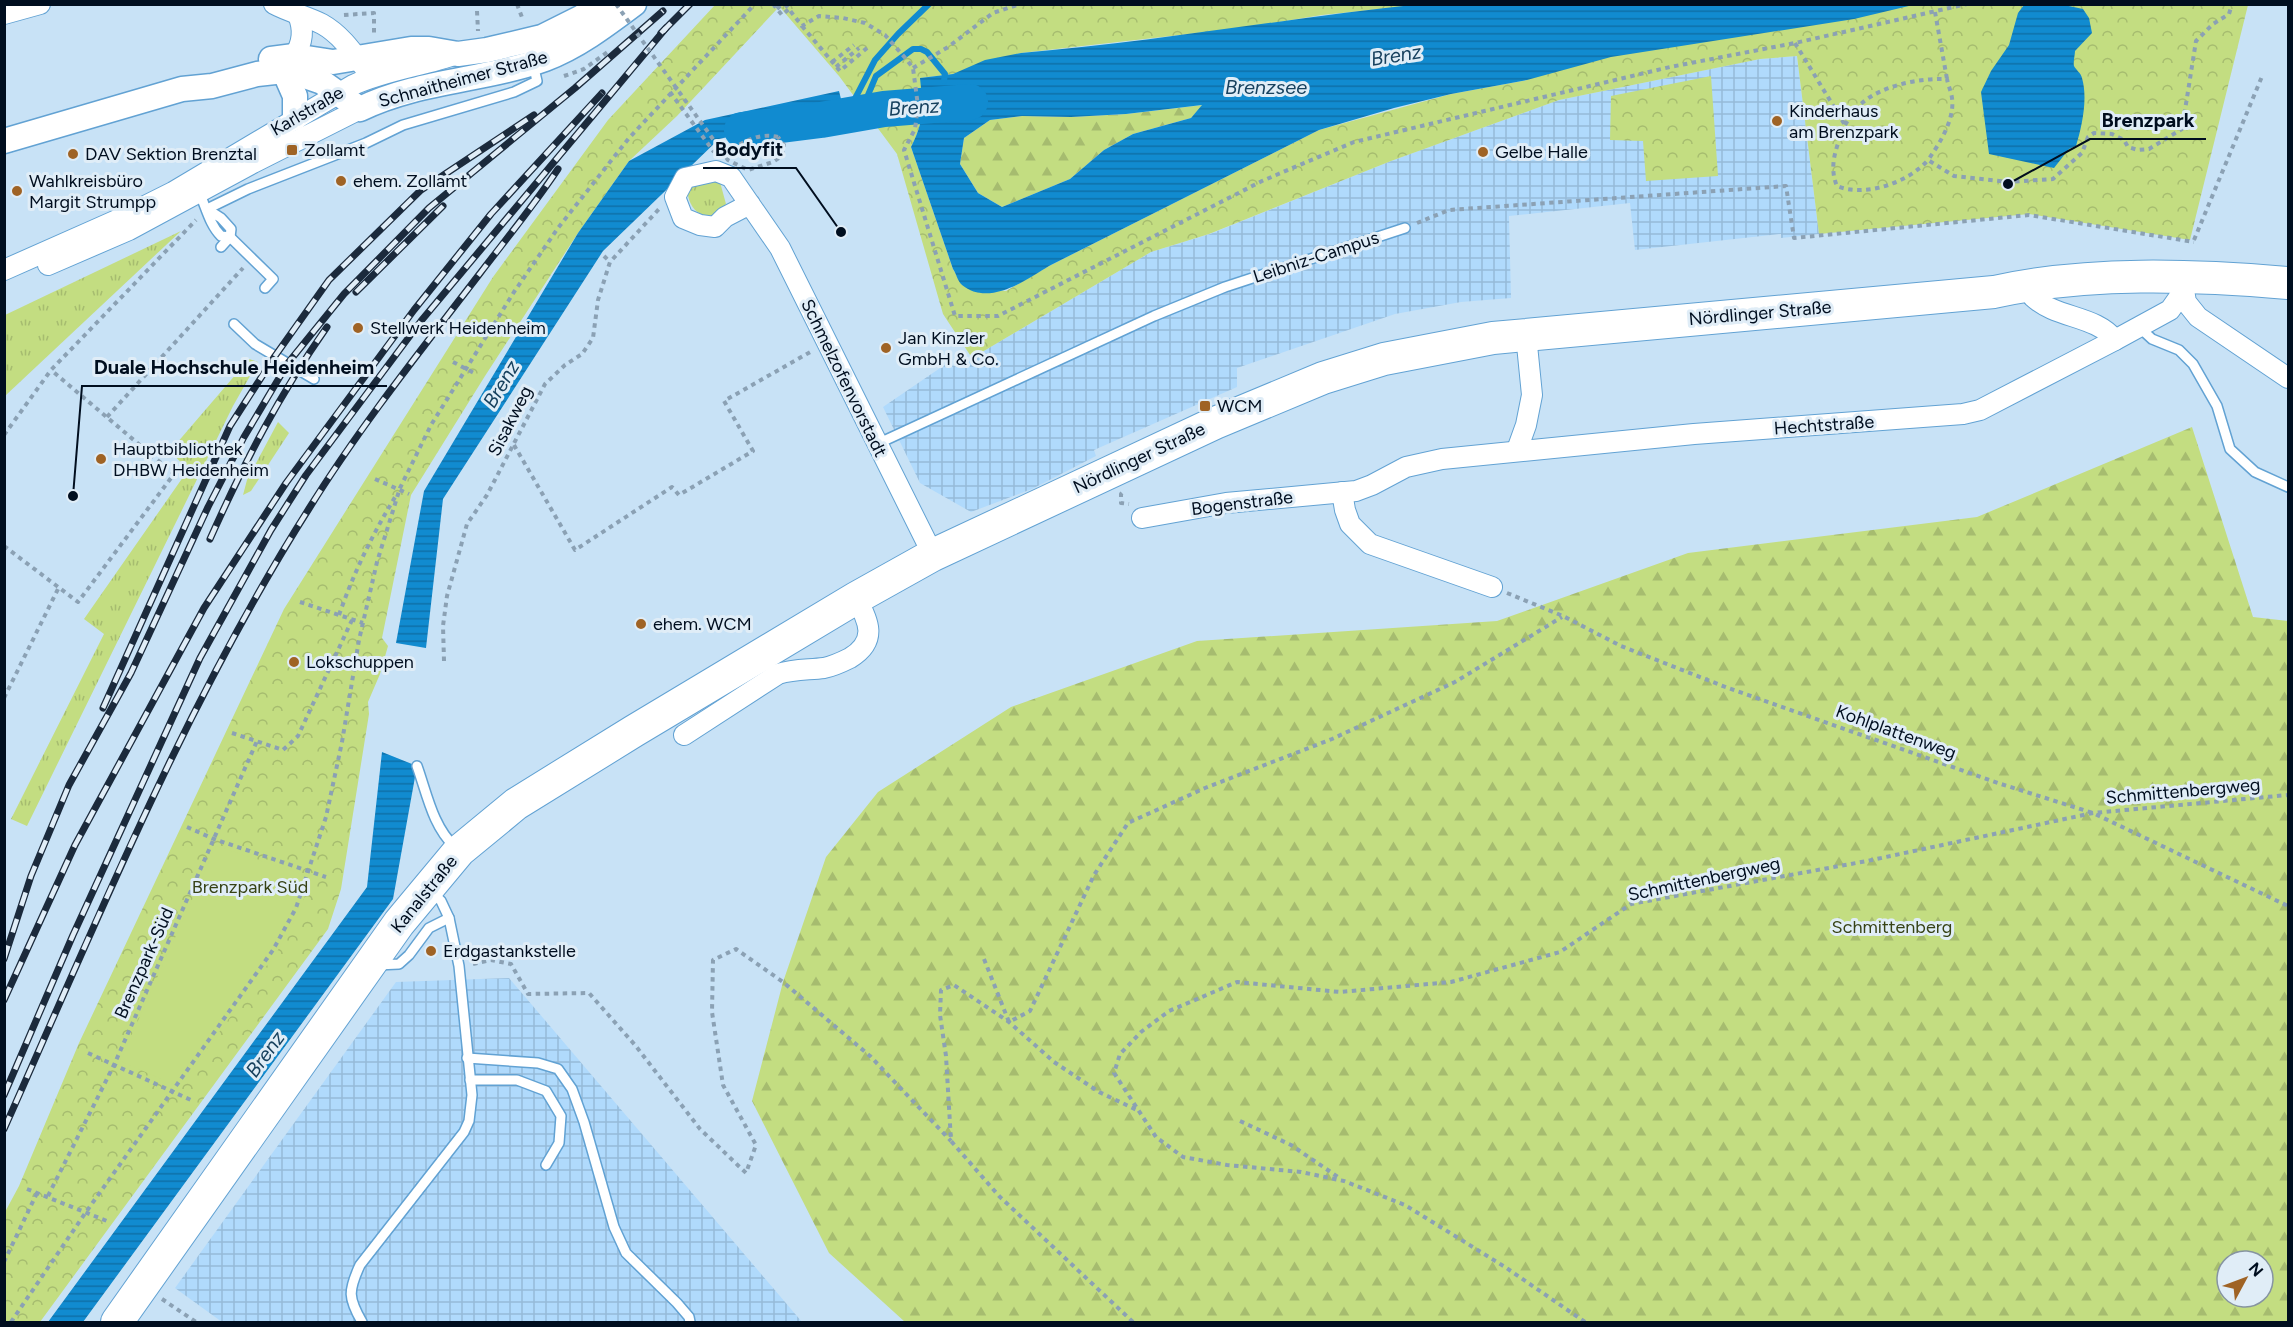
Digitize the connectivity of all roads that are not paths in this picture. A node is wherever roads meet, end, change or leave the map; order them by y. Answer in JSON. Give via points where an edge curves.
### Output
{"nodes":[{"id":1,"x":40,"y":4,"type":"edge"},
{"id":2,"x":600,"y":4,"type":"edge"},
{"id":3,"x":634,"y":4,"type":"edge"},
{"id":4,"x":286,"y":8,"type":"edge"},
{"id":5,"x":4,"y":14,"type":"edge"},
{"id":6,"x":531,"y":52,"type":"junction"},
{"id":7,"x":289,"y":64,"type":"junction"},
{"id":8,"x":365,"y":67,"type":"junction"},
{"id":9,"x":339,"y":92,"type":"junction"},
{"id":10,"x":390,"y":95,"type":"junction"},
{"id":11,"x":360,"y":109,"type":"junction"},
{"id":12,"x":295,"y":118,"type":"junction"},
{"id":13,"x":4,"y":141,"type":"edge"},
{"id":14,"x":715,"y":153,"type":"road end"},
{"id":15,"x":731,"y":177,"type":"junction"},
{"id":16,"x":200,"y":194,"type":"junction"},
{"id":17,"x":750,"y":204,"type":"junction"},
{"id":18,"x":1405,"y":228,"type":"road end"},
{"id":19,"x":231,"y":237,"type":"junction"},
{"id":20,"x":221,"y":247,"type":"dead end"},
{"id":21,"x":4,"y":270,"type":"edge"},
{"id":22,"x":4,"y":283,"type":"edge"},
{"id":23,"x":2289,"y":283,"type":"edge"},
{"id":24,"x":265,"y":288,"type":"dead end"},
{"id":25,"x":2184,"y":290,"type":"junction"},
{"id":26,"x":1994,"y":292,"type":"junction"},
{"id":27,"x":2033,"y":297,"type":"junction"},
{"id":28,"x":2289,"y":298,"type":"edge"},
{"id":29,"x":234,"y":324,"type":"dead end"},
{"id":30,"x":2139,"y":327,"type":"junction"},
{"id":31,"x":1526,"y":335,"type":"junction"},
{"id":32,"x":2115,"y":340,"type":"junction"},
{"id":33,"x":2289,"y":378,"type":"edge"},
{"id":34,"x":314,"y":379,"type":"dead end"},
{"id":35,"x":877,"y":444,"type":"junction"},
{"id":36,"x":1517,"y":450,"type":"junction"},
{"id":37,"x":2289,"y":488,"type":"edge"},
{"id":38,"x":1342,"y":492,"type":"junction"},
{"id":39,"x":1141,"y":512,"type":"road end"},
{"id":40,"x":933,"y":555,"type":"junction"},
{"id":41,"x":1492,"y":587,"type":"road end"},
{"id":42,"x":856,"y":598,"type":"junction"},
{"id":43,"x":684,"y":735,"type":"dead end"},
{"id":44,"x":417,"y":766,"type":"dead end"},
{"id":45,"x":459,"y":851,"type":"junction"},
{"id":46,"x":427,"y":888,"type":"junction"},
{"id":47,"x":449,"y":918,"type":"junction"},
{"id":48,"x":369,"y":965,"type":"junction"},
{"id":49,"x":467,"y":1058,"type":"junction"},
{"id":50,"x":470,"y":1080,"type":"junction"},
{"id":51,"x":546,"y":1165,"type":"dead end"},
{"id":52,"x":117,"y":1323,"type":"edge"},
{"id":53,"x":362,"y":1323,"type":"edge"},
{"id":54,"x":690,"y":1323,"type":"edge"}],
"edges":[{"from":1,"to":5,"type":"street"},
{"from":2,"to":6,"type":"street","name":"Schnaitheimer Straße"},
{"from":3,"to":6,"type":"street","name":"Schnaitheimer Straße","via":[[577,43]]},
{"from":4,"to":7,"type":"street","via":[[301,22],[298,50]]},
{"from":4,"to":8,"type":"street","via":[[332,30]]},
{"from":6,"to":8,"type":"street","name":"Schnaitheimer Straße","via":[[487,50],[458,54],[411,48]]},
{"from":6,"to":10,"type":"street","name":"Schnaitheimer Straße"},
{"from":6,"to":16,"type":"lane","via":[[537,81],[513,92],[403,125],[248,189]]},
{"from":7,"to":8,"type":"street","name":"Schnaitheimer Straße","via":[[333,62]]},
{"from":7,"to":9,"type":"street","name":"Schnaitheimer Straße"},
{"from":7,"to":12,"type":"street"},
{"from":7,"to":13,"type":"street","name":"Schnaitheimer Straße","via":[[212,86],[182,89]]},
{"from":8,"to":9,"type":"street","name":"Karlstraße"},
{"from":8,"to":10,"type":"street"},
{"from":9,"to":11,"type":"street","name":"Schnaitheimer Straße"},
{"from":9,"to":12,"type":"street","name":"Karlstraße"},
{"from":10,"to":11,"type":"street","name":"Schnaitheimer Straße"},
{"from":11,"to":16,"type":"street","name":"Karlstraße"},
{"from":12,"to":16,"type":"street","name":"Karlstraße"},
{"from":14,"to":15,"type":"street","name":"Schmelzofenvorstadt"},
{"from":15,"to":17,"type":"street","name":"Schmelzofenvorstadt"},
{"from":15,"to":17,"type":"street","via":[[716,171],[685,178],[675,196],[682,218],[715,227]]},
{"from":16,"to":19,"type":"lane","via":[[212,226],[221,236]]},
{"from":16,"to":21,"type":"street","name":"Karlstraße","via":[[117,220]]},
{"from":16,"to":22,"type":"street","name":"Karlstraße","via":[[129,230]]},
{"from":17,"to":35,"type":"street","name":"Schmelzofenvorstadt","via":[[780,248]]},
{"from":18,"to":35,"type":"lane","name":"Leibniz-Campus","via":[[1225,287],[1154,316]]},
{"from":19,"to":20,"type":"lane"},
{"from":19,"to":24,"type":"lane","via":[[273,279]]},
{"from":23,"to":26,"type":"main road","name":"Nördlinger Straße","via":[[2186,277],[2097,278]]},
{"from":25,"to":27,"type":"main road","name":"Nördlinger Straße"},
{"from":25,"to":28,"type":"main road","name":"Nördlinger Straße"},
{"from":25,"to":30,"type":"street","name":"Hechtstraße","via":[[2170,310]]},
{"from":25,"to":33,"type":"street","via":[[2186,302],[2198,317]]},
{"from":26,"to":27,"type":"main road","name":"Nördlinger Straße"},
{"from":26,"to":31,"type":"main road","name":"Nördlinger Straße"},
{"from":27,"to":32,"type":"street","via":[[2051,310],[2098,326]]},
{"from":29,"to":34,"type":"lane","via":[[255,344]]},
{"from":30,"to":32,"type":"street","name":"Hechtstraße"},
{"from":30,"to":37,"type":"lane","via":[[2152,339],[2179,350],[2193,364],[2217,406],[2230,449],[2255,472]]},
{"from":31,"to":36,"type":"street","via":[[1532,395]]},
{"from":31,"to":40,"type":"main road","name":"Nördlinger Straße","via":[[1384,359],[1323,378],[1215,423]]},
{"from":32,"to":36,"type":"street","name":"Hechtstraße","via":[[1980,410],[1962,414]]},
{"from":35,"to":40,"type":"street","name":"Schmelzofenvorstadt"},
{"from":36,"to":38,"type":"street","name":"Bogenstraße","via":[[1423,462],[1364,488]]},
{"from":38,"to":39,"type":"street","name":"Bogenstraße"},
{"from":38,"to":41,"type":"street","via":[[1350,524],[1370,544]]},
{"from":40,"to":42,"type":"main road","name":"Kanalstraße"},
{"from":42,"to":43,"type":"street","via":[[869,626],[863,648],[826,668],[778,674]]},
{"from":42,"to":45,"type":"main road","name":"Kanalstraße","via":[[543,786]]},
{"from":44,"to":45,"type":"lane","via":[[438,825]]},
{"from":45,"to":46,"type":"main road","name":"Kanalstraße"},
{"from":46,"to":47,"type":"lane","via":[[441,901]]},
{"from":46,"to":48,"type":"main road","name":"Kanalstraße"},
{"from":47,"to":48,"type":"lane","via":[[429,928],[399,964]]},
{"from":47,"to":49,"type":"lane","via":[[459,966]]},
{"from":48,"to":52,"type":"main road","name":"Kanalstraße"},
{"from":49,"to":50,"type":"lane"},
{"from":49,"to":54,"type":"lane","via":[[538,1063],[558,1070],[572,1089],[614,1227],[626,1253],[676,1303]]},
{"from":50,"to":51,"type":"lane","via":[[516,1080],[546,1091],[561,1116],[559,1143]]},
{"from":50,"to":53,"type":"lane","via":[[469,1122],[464,1132],[355,1275],[351,1303]]}]}
